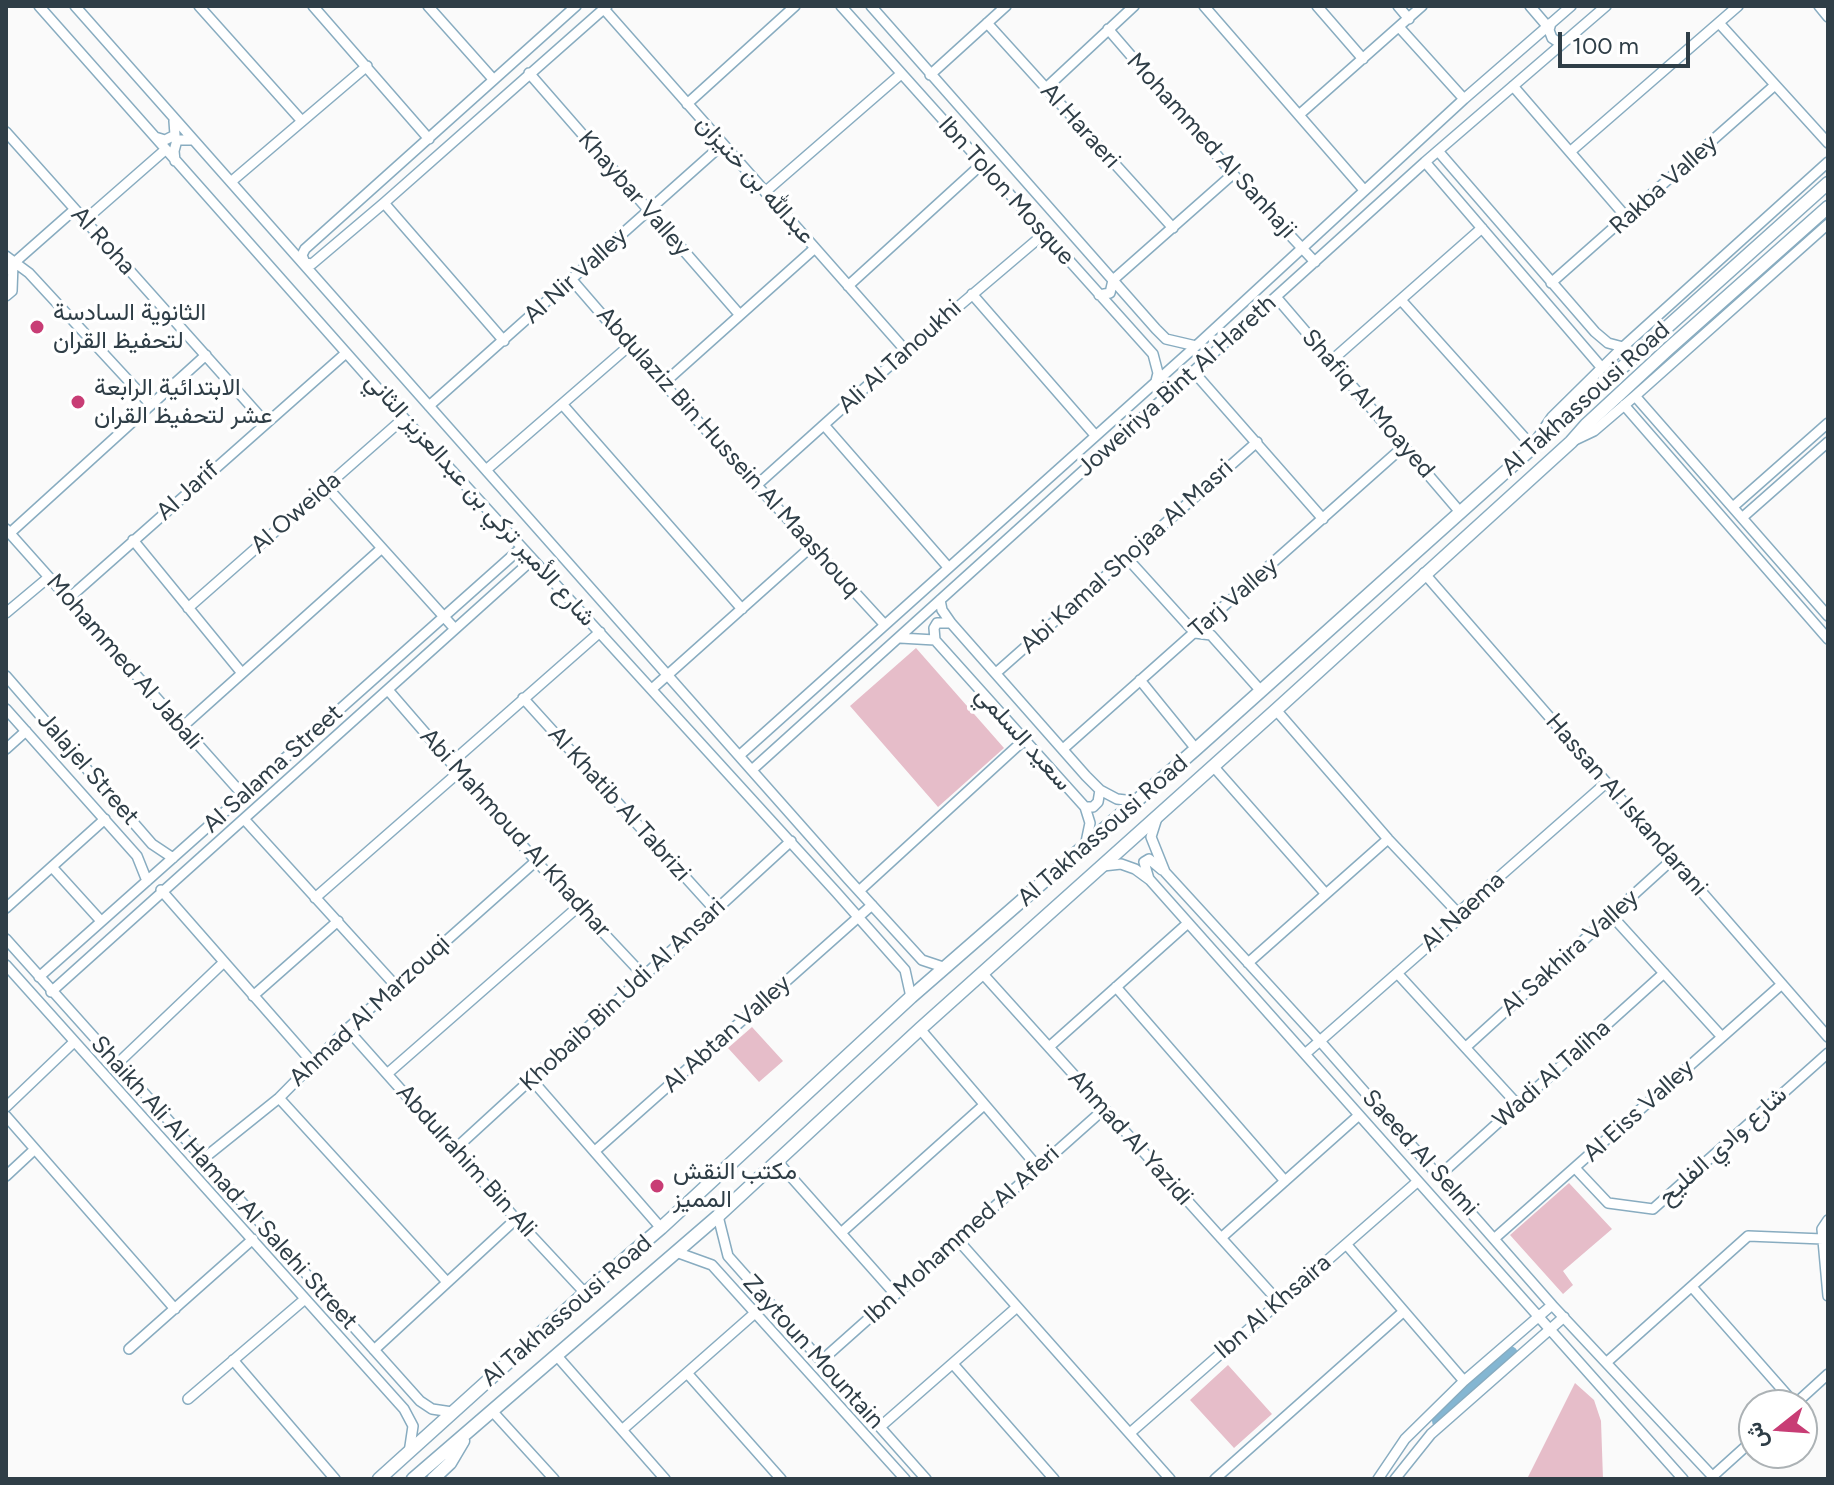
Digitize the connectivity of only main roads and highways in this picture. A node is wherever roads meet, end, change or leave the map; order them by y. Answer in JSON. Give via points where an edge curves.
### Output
{"nodes":[{"id":1,"x":1828,"y":183,"type":"edge"},
{"id":2,"x":1828,"y":207,"type":"edge"},
{"id":3,"x":469,"y":1430,"type":"junction"},
{"id":4,"x":379,"y":1479,"type":"edge"},
{"id":5,"x":413,"y":1479,"type":"edge"},
{"id":6,"x":433,"y":1479,"type":"edge"}],
"edges":[{"from":1,"to":4,"type":"main road","name":"Al Takhassousi Road","via":[[911,997]]},
{"from":2,"to":3,"type":"main road","name":"Al Takhassousi Road","via":[[718,1216]]},
{"from":3,"to":5,"type":"main road","name":"Al Takhassousi Road"},
{"from":3,"to":6,"type":"main road","via":[[450,1463]]}]}
